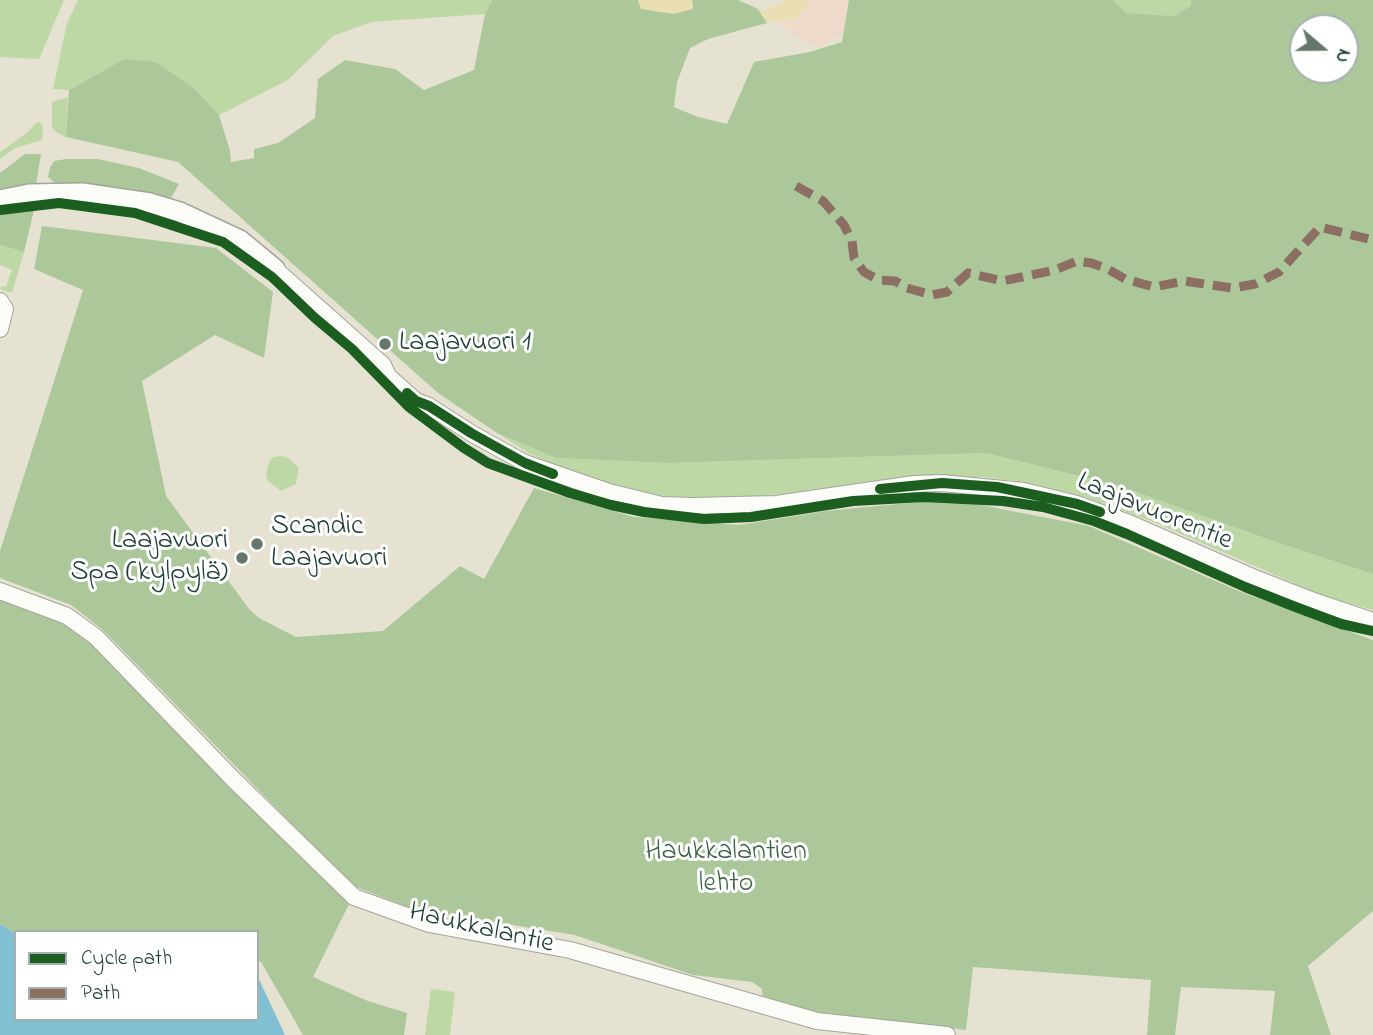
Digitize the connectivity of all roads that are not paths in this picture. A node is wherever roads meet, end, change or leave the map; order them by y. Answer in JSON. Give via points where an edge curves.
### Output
{"nodes":[{"id":1,"x":0,"y":200,"type":"edge"},
{"id":2,"x":275,"y":269,"type":"joint"},
{"id":3,"x":0,"y":301,"type":"edge"},
{"id":4,"x":0,"y":329,"type":"edge"},
{"id":5,"x":0,"y":592,"type":"edge"},
{"id":6,"x":1373,"y":621,"type":"edge"},
{"id":7,"x":947,"y":1035,"type":"edge"}],
"edges":[{"from":1,"to":2,"type":"main road","name":"Laajavuorentie","via":[[29,194],[82,193],[150,203],[240,240]]},
{"from":2,"to":6,"type":"street","name":"Laajavuorentie","via":[[383,365],[395,368],[414,384],[429,406],[525,463],[609,492],[662,505],[706,506],[776,504],[914,484],[1024,491],[1077,503],[1268,583]]},
{"from":3,"to":4,"type":"street","via":[[5,309]]},
{"from":5,"to":7,"type":"street","name":"Haukkalantie","via":[[67,615],[96,636],[354,897],[429,924],[570,950],[817,1021]]}]}
